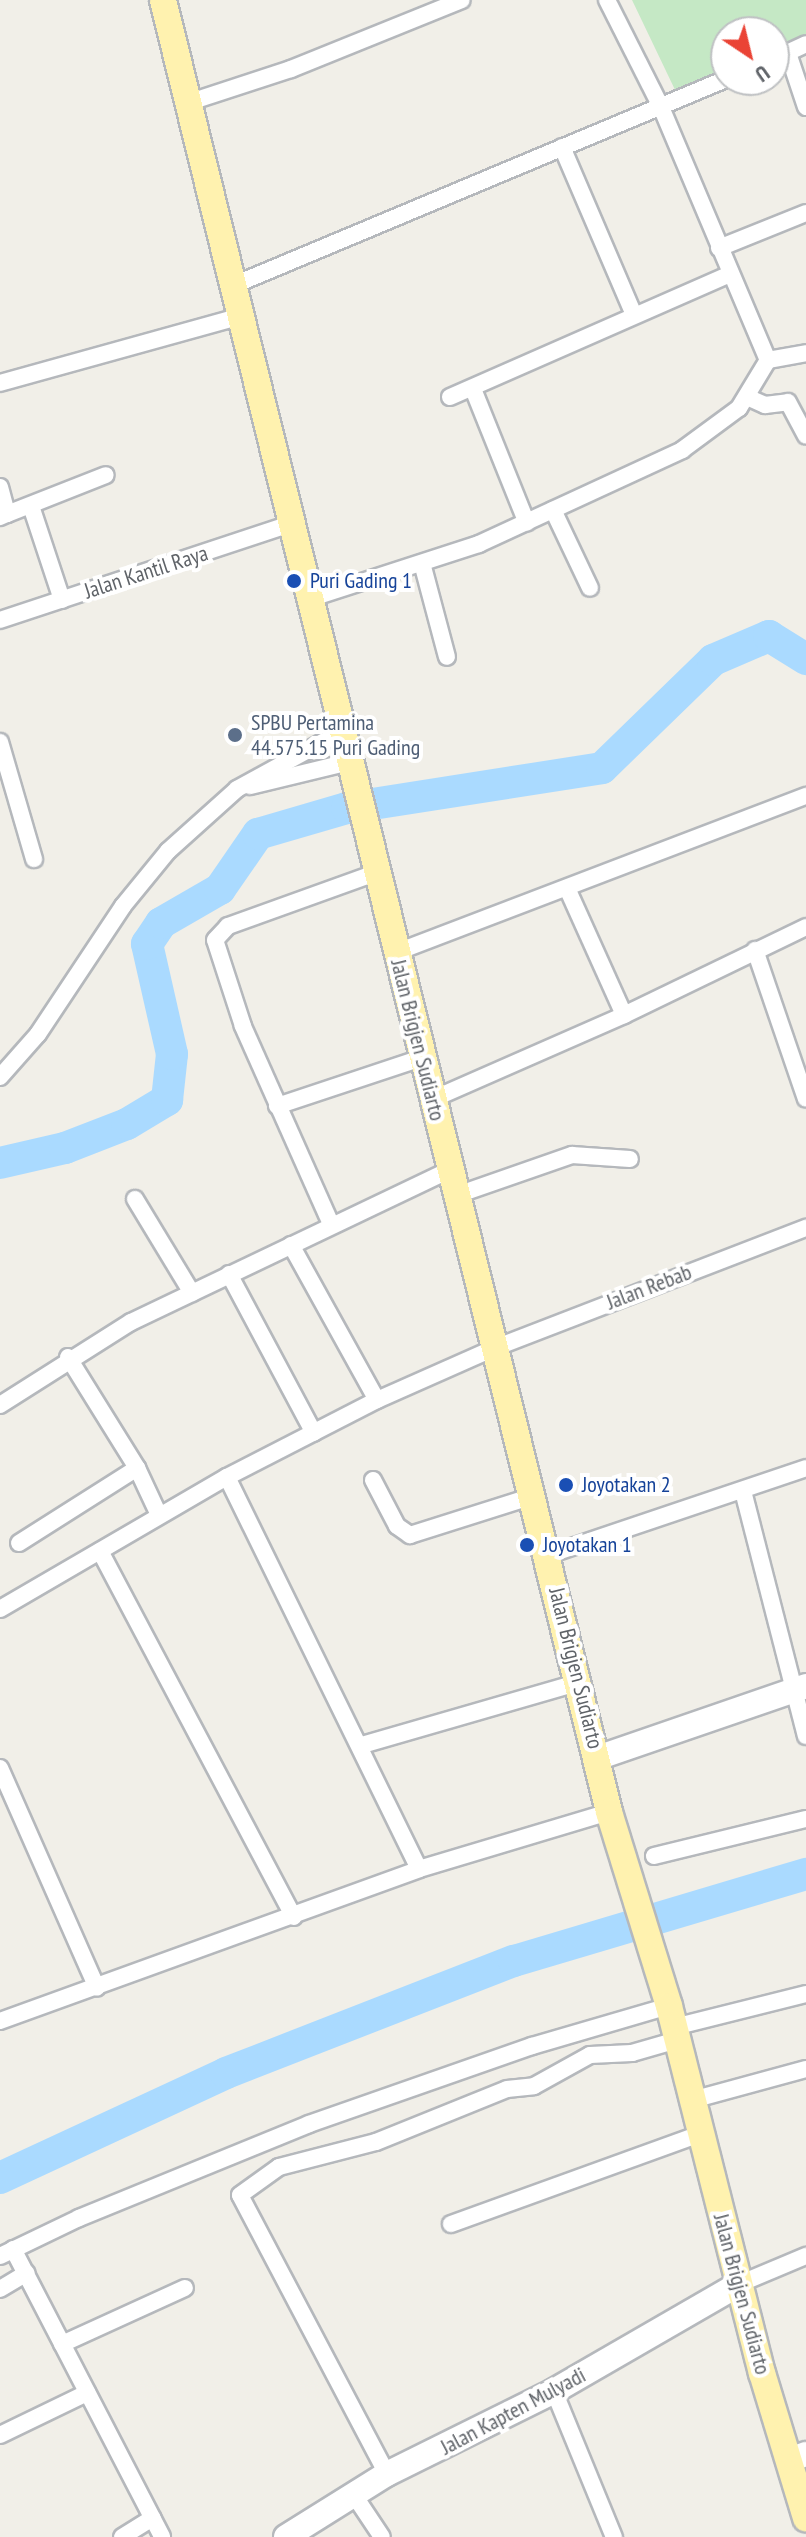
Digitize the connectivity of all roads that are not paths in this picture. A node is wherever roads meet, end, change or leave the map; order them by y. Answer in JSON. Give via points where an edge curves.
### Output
{"nodes":[{"id":1,"x":163,"y":0,"type":"edge"},
{"id":2,"x":462,"y":0,"type":"edge"},
{"id":3,"x":607,"y":0,"type":"edge"},
{"id":4,"x":790,"y":74,"type":"edge"},
{"id":5,"x":710,"y":86,"type":"edge"},
{"id":6,"x":187,"y":103,"type":"junction"},
{"id":7,"x":661,"y":107,"type":"junction"},
{"id":8,"x":806,"y":107,"type":"edge"},
{"id":9,"x":562,"y":147,"type":"junction"},
{"id":10,"x":806,"y":213,"type":"edge"},
{"id":11,"x":719,"y":248,"type":"junction"},
{"id":12,"x":730,"y":274,"type":"junction"},
{"id":13,"x":234,"y":285,"type":"junction"},
{"id":14,"x":634,"y":315,"type":"junction"},
{"id":15,"x":242,"y":316,"type":"junction"},
{"id":16,"x":806,"y":353,"type":"edge"},
{"id":17,"x":768,"y":360,"type":"junction"},
{"id":18,"x":0,"y":383,"type":"edge"},
{"id":19,"x":473,"y":389,"type":"junction"},
{"id":20,"x":450,"y":397,"type":"dead end"},
{"id":21,"x":747,"y":397,"type":"junction"},
{"id":22,"x":806,"y":436,"type":"edge"},
{"id":23,"x":106,"y":475,"type":"dead end"},
{"id":24,"x":0,"y":487,"type":"edge"},
{"id":25,"x":31,"y":506,"type":"junction"},
{"id":26,"x":553,"y":510,"type":"junction"},
{"id":27,"x":4,"y":516,"type":"edge"},
{"id":28,"x":527,"y":523,"type":"junction"},
{"id":29,"x":291,"y":524,"type":"junction"},
{"id":30,"x":422,"y":563,"type":"junction"},
{"id":31,"x":590,"y":588,"type":"dead end"},
{"id":32,"x":309,"y":599,"type":"junction"},
{"id":33,"x":62,"y":600,"type":"junction"},
{"id":34,"x":0,"y":620,"type":"edge"},
{"id":35,"x":447,"y":657,"type":"dead end"},
{"id":36,"x":341,"y":732,"type":"junction"},
{"id":37,"x":0,"y":742,"type":"edge"},
{"id":38,"x":352,"y":773,"type":"junction"},
{"id":39,"x":237,"y":789,"type":"junction"},
{"id":40,"x":806,"y":796,"type":"edge"},
{"id":41,"x":34,"y":859,"type":"dead end"},
{"id":42,"x":378,"y":872,"type":"junction"},
{"id":43,"x":567,"y":888,"type":"junction"},
{"id":44,"x":806,"y":927,"type":"edge"},
{"id":45,"x":755,"y":950,"type":"junction"},
{"id":46,"x":397,"y":952,"type":"junction"},
{"id":47,"x":624,"y":1015,"type":"junction"},
{"id":48,"x":424,"y":1057,"type":"junction"},
{"id":49,"x":0,"y":1077,"type":"edge"},
{"id":50,"x":433,"y":1099,"type":"junction"},
{"id":51,"x":806,"y":1099,"type":"edge"},
{"id":52,"x":277,"y":1106,"type":"junction"},
{"id":53,"x":630,"y":1159,"type":"dead end"},
{"id":54,"x":453,"y":1183,"type":"junction"},
{"id":55,"x":135,"y":1199,"type":"dead end"},
{"id":56,"x":331,"y":1224,"type":"junction"},
{"id":57,"x":806,"y":1228,"type":"edge"},
{"id":58,"x":291,"y":1245,"type":"junction"},
{"id":59,"x":229,"y":1274,"type":"junction"},
{"id":60,"x":192,"y":1293,"type":"junction"},
{"id":61,"x":492,"y":1349,"type":"junction"},
{"id":62,"x":68,"y":1357,"type":"junction"},
{"id":63,"x":377,"y":1400,"type":"junction"},
{"id":64,"x":0,"y":1405,"type":"edge"},
{"id":65,"x":314,"y":1433,"type":"junction"},
{"id":66,"x":137,"y":1468,"type":"junction"},
{"id":67,"x":806,"y":1468,"type":"edge"},
{"id":68,"x":227,"y":1477,"type":"junction"},
{"id":69,"x":373,"y":1480,"type":"dead end"},
{"id":70,"x":743,"y":1491,"type":"junction"},
{"id":71,"x":533,"y":1496,"type":"junction"},
{"id":72,"x":159,"y":1515,"type":"junction"},
{"id":73,"x":19,"y":1543,"type":"dead end"},
{"id":74,"x":100,"y":1551,"type":"junction"},
{"id":75,"x":548,"y":1555,"type":"junction"},
{"id":76,"x":0,"y":1609,"type":"edge"},
{"id":77,"x":580,"y":1682,"type":"junction"},
{"id":78,"x":800,"y":1687,"type":"edge"},
{"id":79,"x":806,"y":1736,"type":"edge"},
{"id":80,"x":362,"y":1745,"type":"junction"},
{"id":81,"x":597,"y":1758,"type":"junction"},
{"id":82,"x":0,"y":1768,"type":"edge"},
{"id":83,"x":609,"y":1812,"type":"junction"},
{"id":84,"x":806,"y":1819,"type":"edge"},
{"id":85,"x":654,"y":1856,"type":"dead end"},
{"id":86,"x":419,"y":1869,"type":"junction"},
{"id":87,"x":294,"y":1917,"type":"junction"},
{"id":88,"x":97,"y":1988,"type":"junction"},
{"id":89,"x":806,"y":1994,"type":"edge"},
{"id":90,"x":0,"y":2021,"type":"edge"},
{"id":91,"x":673,"y":2024,"type":"junction"},
{"id":92,"x":806,"y":2069,"type":"edge"},
{"id":93,"x":692,"y":2100,"type":"junction"},
{"id":94,"x":699,"y":2134,"type":"junction"},
{"id":95,"x":451,"y":2224,"type":"dead end"},
{"id":96,"x":7,"y":2253,"type":"edge"},
{"id":97,"x":806,"y":2256,"type":"edge"},
{"id":98,"x":27,"y":2273,"type":"junction"},
{"id":99,"x":739,"y":2284,"type":"junction"},
{"id":100,"x":185,"y":2288,"type":"dead end"},
{"id":101,"x":0,"y":2289,"type":"edge"},
{"id":102,"x":62,"y":2344,"type":"junction"},
{"id":103,"x":554,"y":2391,"type":"junction"},
{"id":104,"x":87,"y":2393,"type":"junction"},
{"id":105,"x":0,"y":2435,"type":"edge"},
{"id":106,"x":798,"y":2457,"type":"edge"},
{"id":107,"x":387,"y":2474,"type":"junction"},
{"id":108,"x":354,"y":2495,"type":"junction"},
{"id":109,"x":152,"y":2518,"type":"junction"},
{"id":110,"x":806,"y":2518,"type":"edge"},
{"id":111,"x":122,"y":2537,"type":"edge"},
{"id":112,"x":162,"y":2537,"type":"edge"},
{"id":113,"x":286,"y":2537,"type":"edge"},
{"id":114,"x":382,"y":2537,"type":"edge"},
{"id":115,"x":614,"y":2537,"type":"edge"}],
"edges":[{"from":1,"to":6,"type":"main road","name":"Jalan Brigjen Sudiarto"},
{"from":2,"to":6,"type":"street","via":[[379,36]]},
{"from":3,"to":7,"type":"street"},
{"from":4,"to":8,"type":"street"},
{"from":5,"to":7,"type":"street"},
{"from":6,"to":13,"type":"main road","name":"Jalan Brigjen Sudiarto"},
{"from":7,"to":9,"type":"street"},
{"from":7,"to":11,"type":"street"},
{"from":9,"to":13,"type":"street"},
{"from":9,"to":14,"type":"street"},
{"from":10,"to":11,"type":"street"},
{"from":11,"to":12,"type":"street"},
{"from":12,"to":14,"type":"street"},
{"from":12,"to":17,"type":"street"},
{"from":13,"to":15,"type":"main road","name":"Jalan Brigjen Sudiarto"},
{"from":14,"to":19,"type":"street"},
{"from":15,"to":18,"type":"street"},
{"from":15,"to":29,"type":"main road","name":"Jalan Brigjen Sudiarto"},
{"from":16,"to":17,"type":"street"},
{"from":17,"to":21,"type":"street"},
{"from":19,"to":20,"type":"street"},
{"from":19,"to":28,"type":"street"},
{"from":21,"to":22,"type":"street","via":[[765,405],[788,402]]},
{"from":21,"to":26,"type":"street","via":[[708,434],[682,450]]},
{"from":23,"to":25,"type":"street"},
{"from":24,"to":27,"type":"street"},
{"from":25,"to":27,"type":"street"},
{"from":25,"to":33,"type":"street"},
{"from":26,"to":28,"type":"street"},
{"from":26,"to":31,"type":"street"},
{"from":28,"to":30,"type":"street"},
{"from":29,"to":32,"type":"main road","name":"Jalan Brigjen Sudiarto"},
{"from":29,"to":33,"type":"street","name":"Jalan Kantil Raya"},
{"from":30,"to":32,"type":"street"},
{"from":30,"to":35,"type":"street"},
{"from":32,"to":36,"type":"main road","name":"Jalan Brigjen Sudiarto"},
{"from":33,"to":34,"type":"street","name":"Jalan Kantil Raya"},
{"from":36,"to":38,"type":"main road","name":"Jalan Brigjen Sudiarto"},
{"from":36,"to":39,"type":"street"},
{"from":37,"to":41,"type":"street"},
{"from":38,"to":39,"type":"street"},
{"from":38,"to":42,"type":"main road","name":"Jalan Brigjen Sudiarto"},
{"from":39,"to":49,"type":"street","via":[[168,851],[38,1034]]},
{"from":40,"to":43,"type":"street"},
{"from":42,"to":46,"type":"main road","name":"Jalan Brigjen Sudiarto"},
{"from":42,"to":52,"type":"street","via":[[242,920],[215,940]]},
{"from":43,"to":46,"type":"street"},
{"from":43,"to":47,"type":"street"},
{"from":44,"to":45,"type":"street"},
{"from":45,"to":47,"type":"street"},
{"from":45,"to":51,"type":"street"},
{"from":46,"to":48,"type":"main road","name":"Jalan Brigjen Sudiarto"},
{"from":47,"to":50,"type":"street"},
{"from":48,"to":50,"type":"main road","name":"Jalan Brigjen Sudiarto"},
{"from":48,"to":52,"type":"street"},
{"from":50,"to":54,"type":"main road","name":"Jalan Brigjen Sudiarto"},
{"from":52,"to":56,"type":"street"},
{"from":53,"to":54,"type":"street","via":[[572,1155]]},
{"from":54,"to":56,"type":"street"},
{"from":54,"to":61,"type":"main road","name":"Jalan Brigjen Sudiarto"},
{"from":55,"to":60,"type":"street"},
{"from":56,"to":58,"type":"street"},
{"from":57,"to":61,"type":"street","name":"Jalan Rebab"},
{"from":58,"to":59,"type":"street"},
{"from":58,"to":63,"type":"street"},
{"from":59,"to":60,"type":"street"},
{"from":59,"to":65,"type":"street"},
{"from":60,"to":62,"type":"street"},
{"from":61,"to":63,"type":"street","name":"Jalan Rebab"},
{"from":61,"to":71,"type":"main road","name":"Jalan Brigjen Sudiarto"},
{"from":62,"to":64,"type":"street"},
{"from":62,"to":66,"type":"street"},
{"from":63,"to":65,"type":"street","name":"Jalan Rebab"},
{"from":65,"to":68,"type":"street","name":"Jalan Rebab"},
{"from":66,"to":72,"type":"street"},
{"from":66,"to":73,"type":"street"},
{"from":67,"to":70,"type":"street"},
{"from":68,"to":72,"type":"street","name":"Jalan Rebab"},
{"from":68,"to":80,"type":"street"},
{"from":69,"to":71,"type":"street","via":[[397,1526],[410,1535]]},
{"from":70,"to":75,"type":"street"},
{"from":70,"to":78,"type":"street"},
{"from":71,"to":75,"type":"main road","name":"Jalan Brigjen Sudiarto"},
{"from":72,"to":74,"type":"street","name":"Jalan Rebab"},
{"from":74,"to":76,"type":"street","name":"Jalan Rebab"},
{"from":74,"to":87,"type":"street"},
{"from":75,"to":77,"type":"main road","name":"Jalan Brigjen Sudiarto"},
{"from":77,"to":80,"type":"street"},
{"from":77,"to":81,"type":"main road","name":"Jalan Brigjen Sudiarto"},
{"from":78,"to":79,"type":"street"},
{"from":78,"to":81,"type":"main road"},
{"from":80,"to":86,"type":"street"},
{"from":81,"to":83,"type":"main road","name":"Jalan Brigjen Sudiarto"},
{"from":82,"to":88,"type":"street"},
{"from":83,"to":86,"type":"street"},
{"from":83,"to":91,"type":"main road","name":"Jalan Brigjen Sudiarto"},
{"from":84,"to":85,"type":"street"},
{"from":86,"to":87,"type":"street"},
{"from":87,"to":88,"type":"street"},
{"from":88,"to":90,"type":"street"},
{"from":89,"to":91,"type":"street"},
{"from":91,"to":93,"type":"main road","name":"Jalan Brigjen Sudiarto"},
{"from":91,"to":96,"type":"street","via":[[532,2046],[309,2124]]},
{"from":91,"to":107,"type":"street","via":[[632,2053],[590,2055],[534,2086],[507,2089],[376,2142],[279,2167],[239,2196]]},
{"from":92,"to":93,"type":"street"},
{"from":93,"to":94,"type":"main road","name":"Jalan Brigjen Sudiarto"},
{"from":94,"to":95,"type":"street"},
{"from":94,"to":99,"type":"main road","name":"Jalan Brigjen Sudiarto"},
{"from":96,"to":98,"type":"street"},
{"from":97,"to":99,"type":"street"},
{"from":98,"to":101,"type":"street"},
{"from":98,"to":102,"type":"street"},
{"from":99,"to":103,"type":"main road","name":"Jalan Kapten Mulyadi"},
{"from":99,"to":106,"type":"main road","name":"Jalan Brigjen Sudiarto"},
{"from":100,"to":102,"type":"street"},
{"from":102,"to":104,"type":"street"},
{"from":103,"to":107,"type":"main road","name":"Jalan Kapten Mulyadi"},
{"from":103,"to":115,"type":"street"},
{"from":104,"to":105,"type":"street"},
{"from":104,"to":109,"type":"street"},
{"from":106,"to":110,"type":"main road","name":"Jalan Brigjen Sudiarto"},
{"from":107,"to":108,"type":"main road","name":"Jalan Kapten Mulyadi"},
{"from":108,"to":113,"type":"main road","name":"Jalan Kapten Mulyadi"},
{"from":108,"to":114,"type":"street"},
{"from":109,"to":111,"type":"street"},
{"from":109,"to":112,"type":"street"}]}
